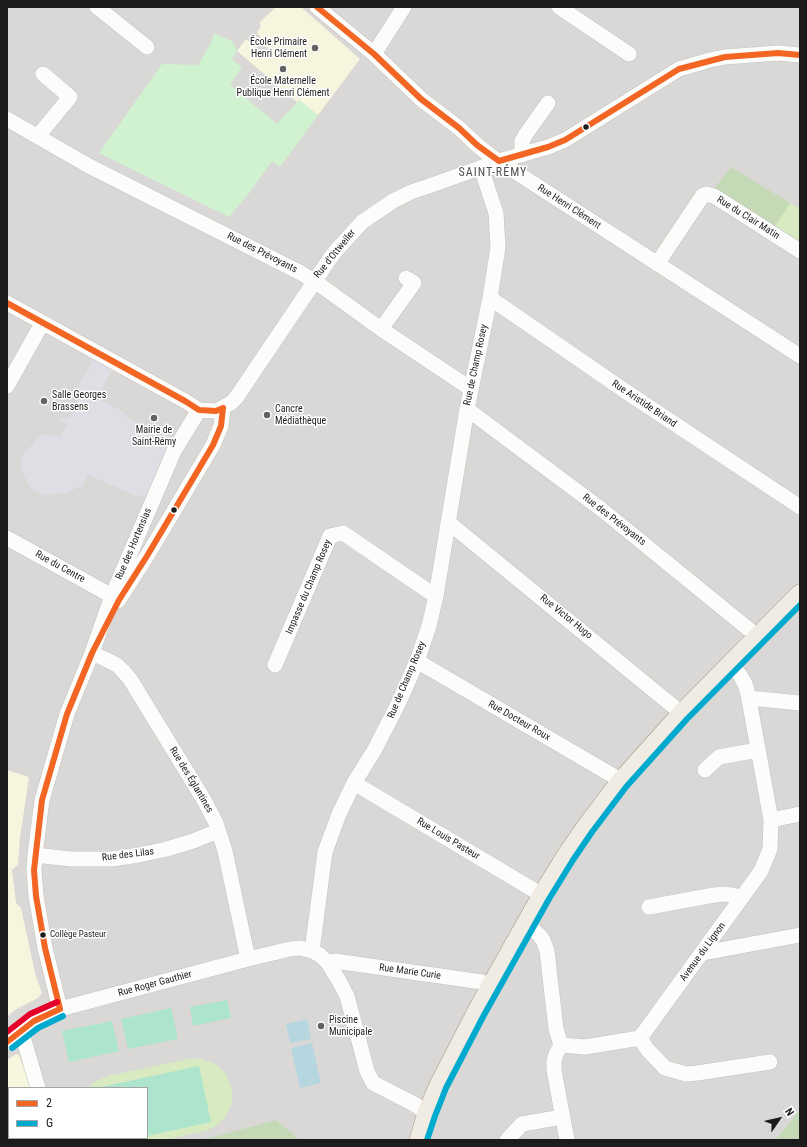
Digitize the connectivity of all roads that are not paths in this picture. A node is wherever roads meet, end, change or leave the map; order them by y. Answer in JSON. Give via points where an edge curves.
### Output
{"nodes":[{"id":1,"x":97,"y":7,"type":"edge"},
{"id":2,"x":317,"y":7,"type":"edge"},
{"id":3,"x":404,"y":7,"type":"edge"},
{"id":4,"x":559,"y":7,"type":"edge"},
{"id":5,"x":147,"y":47,"type":"dead end"},
{"id":6,"x":374,"y":54,"type":"junction"},
{"id":7,"x":629,"y":54,"type":"dead end"},
{"id":8,"x":800,"y":55,"type":"edge"},
{"id":9,"x":43,"y":74,"type":"dead end"},
{"id":10,"x":548,"y":103,"type":"dead end"},
{"id":11,"x":7,"y":119,"type":"edge"},
{"id":12,"x":38,"y":136,"type":"junction"},
{"id":13,"x":522,"y":155,"type":"junction"},
{"id":14,"x":499,"y":161,"type":"junction"},
{"id":15,"x":481,"y":168,"type":"junction"},
{"id":16,"x":800,"y":251,"type":"edge"},
{"id":17,"x":657,"y":264,"type":"junction"},
{"id":18,"x":406,"y":278,"type":"dead end"},
{"id":19,"x":313,"y":282,"type":"junction"},
{"id":20,"x":490,"y":298,"type":"junction"},
{"id":21,"x":7,"y":303,"type":"edge"},
{"id":22,"x":44,"y":324,"type":"junction"},
{"id":23,"x":381,"y":329,"type":"junction"},
{"id":24,"x":800,"y":356,"type":"edge"},
{"id":25,"x":7,"y":386,"type":"edge"},
{"id":26,"x":471,"y":389,"type":"junction"},
{"id":27,"x":227,"y":406,"type":"junction"},
{"id":28,"x":467,"y":409,"type":"junction"},
{"id":29,"x":199,"y":410,"type":"junction"},
{"id":30,"x":800,"y":507,"type":"edge"},
{"id":31,"x":448,"y":522,"type":"junction"},
{"id":32,"x":7,"y":538,"type":"edge"},
{"id":33,"x":800,"y":594,"type":"edge"},
{"id":34,"x":112,"y":596,"type":"junction"},
{"id":35,"x":436,"y":596,"type":"junction"},
{"id":36,"x":758,"y":636,"type":"junction"},
{"id":37,"x":92,"y":653,"type":"junction"},
{"id":38,"x":417,"y":662,"type":"junction"},
{"id":39,"x":730,"y":663,"type":"junction"},
{"id":40,"x":275,"y":665,"type":"dead end"},
{"id":41,"x":749,"y":698,"type":"junction"},
{"id":42,"x":800,"y":703,"type":"edge"},
{"id":43,"x":680,"y":714,"type":"junction"},
{"id":44,"x":758,"y":750,"type":"junction"},
{"id":45,"x":705,"y":770,"type":"dead end"},
{"id":46,"x":620,"y":782,"type":"junction"},
{"id":47,"x":354,"y":783,"type":"junction"},
{"id":48,"x":800,"y":814,"type":"edge"},
{"id":49,"x":771,"y":820,"type":"junction"},
{"id":50,"x":218,"y":831,"type":"junction"},
{"id":51,"x":35,"y":855,"type":"junction"},
{"id":52,"x":542,"y":896,"type":"junction"},
{"id":53,"x":742,"y":897,"type":"junction"},
{"id":54,"x":649,"y":907,"type":"dead end"},
{"id":55,"x":527,"y":924,"type":"junction"},
{"id":56,"x":800,"y":935,"type":"edge"},
{"id":57,"x":312,"y":950,"type":"junction"},
{"id":58,"x":703,"y":953,"type":"junction"},
{"id":59,"x":248,"y":959,"type":"junction"},
{"id":60,"x":328,"y":963,"type":"junction"},
{"id":61,"x":491,"y":986,"type":"junction"},
{"id":62,"x":60,"y":1009,"type":"junction"},
{"id":63,"x":21,"y":1030,"type":"junction"},
{"id":64,"x":640,"y":1038,"type":"junction"},
{"id":65,"x":7,"y":1042,"type":"edge"},
{"id":66,"x":561,"y":1045,"type":"junction"},
{"id":67,"x":770,"y":1062,"type":"dead end"},
{"id":68,"x":38,"y":1087,"type":"edge"},
{"id":69,"x":427,"y":1113,"type":"junction"},
{"id":70,"x":562,"y":1117,"type":"junction"},
{"id":71,"x":419,"y":1140,"type":"edge"},
{"id":72,"x":506,"y":1140,"type":"edge"},
{"id":73,"x":567,"y":1140,"type":"edge"}],
"edges":[{"from":1,"to":5,"type":"street"},
{"from":2,"to":6,"type":"street","name":"Rue Henri Clément"},
{"from":3,"to":6,"type":"street"},
{"from":4,"to":7,"type":"street"},
{"from":6,"to":14,"type":"street","name":"Rue Henri Clément","via":[[421,100]]},
{"from":8,"to":13,"type":"street","name":"Rue d'Ottweiler","via":[[778,53],[725,57],[679,69],[565,140]]},
{"from":9,"to":12,"type":"street","via":[[70,97]]},
{"from":10,"to":13,"type":"street","via":[[522,141]]},
{"from":11,"to":12,"type":"street","name":"Rue des Prévoyants"},
{"from":12,"to":19,"type":"street","name":"Rue des Prévoyants","via":[[124,184],[286,264]]},
{"from":13,"to":14,"type":"street","name":"Rue d'Ottweiler"},
{"from":14,"to":15,"type":"street","name":"Rue d'Ottweiler"},
{"from":14,"to":17,"type":"street","name":"Rue Henri Clément"},
{"from":15,"to":19,"type":"street","name":"Rue d'Ottweiler","via":[[411,192],[375,212],[346,238]]},
{"from":15,"to":20,"type":"street","name":"Rue de Champ Rosey","via":[[496,213],[498,247]]},
{"from":16,"to":17,"type":"street","name":"Rue du Clair Matin","via":[[714,196],[706,194]]},
{"from":17,"to":24,"type":"street","name":"Rue Henri Clément"},
{"from":18,"to":23,"type":"street","via":[[414,283]]},
{"from":19,"to":23,"type":"street","name":"Rue des Prévoyants"},
{"from":19,"to":27,"type":"street","name":"Rue d'Ottweiler","via":[[236,398]]},
{"from":20,"to":26,"type":"street","name":"Rue de Champ Rosey"},
{"from":20,"to":30,"type":"street","name":"Rue Aristide Briand"},
{"from":21,"to":22,"type":"street"},
{"from":22,"to":25,"type":"street"},
{"from":22,"to":29,"type":"street"},
{"from":23,"to":26,"type":"street","name":"Rue des Prévoyants"},
{"from":26,"to":28,"type":"street","name":"Rue de Champ Rosey"},
{"from":27,"to":29,"type":"street","via":[[216,411]]},
{"from":27,"to":37,"type":"street","via":[[213,444],[119,600]]},
{"from":28,"to":31,"type":"street","name":"Rue de Champ Rosey"},
{"from":28,"to":36,"type":"street","name":"Rue des Prévoyants","via":[[601,509]]},
{"from":29,"to":34,"type":"street","name":"Rue des Hortensias","via":[[174,451]]},
{"from":31,"to":35,"type":"street","name":"Rue de Champ Rosey"},
{"from":31,"to":43,"type":"street","name":"Rue Victor Hugo"},
{"from":32,"to":34,"type":"street","name":"Rue du Centre"},
{"from":33,"to":36,"type":"main road"},
{"from":34,"to":37,"type":"street","name":"Rue des Hortensias"},
{"from":35,"to":38,"type":"street","name":"Rue de Champ Rosey"},
{"from":35,"to":40,"type":"street","name":"Impasse du Champ Rosey","via":[[343,533],[330,536]]},
{"from":36,"to":39,"type":"main road"},
{"from":37,"to":50,"type":"street","name":"Rue des Églantines","via":[[117,665],[130,679],[204,800]]},
{"from":37,"to":51,"type":"street","name":"Rue des Hortensias","via":[[67,714],[42,800]]},
{"from":38,"to":46,"type":"street","name":"Rue Docteur Roux"},
{"from":38,"to":47,"type":"street","name":"Rue de Champ Rosey","via":[[375,749]]},
{"from":39,"to":41,"type":"street","name":"Avenue du Lignon","via":[[745,684]]},
{"from":39,"to":43,"type":"main road"},
{"from":41,"to":42,"type":"street"},
{"from":41,"to":44,"type":"street","name":"Avenue du Lignon"},
{"from":43,"to":46,"type":"main road"},
{"from":44,"to":45,"type":"street","via":[[719,757]]},
{"from":44,"to":49,"type":"street","name":"Avenue du Lignon"},
{"from":46,"to":52,"type":"main road","via":[[566,856]]},
{"from":47,"to":52,"type":"street","name":"Rue Louis Pasteur"},
{"from":47,"to":57,"type":"street","name":"Rue de Champ Rosey","via":[[325,852]]},
{"from":48,"to":49,"type":"street"},
{"from":49,"to":53,"type":"street","name":"Avenue du Lignon","via":[[770,849],[766,861]]},
{"from":50,"to":51,"type":"street","name":"Rue des Lilas","via":[[167,849],[112,859],[71,859]]},
{"from":50,"to":59,"type":"street","name":"Rue des Églantines","via":[[225,851]]},
{"from":51,"to":62,"type":"street","name":"Rue des Hortensias","via":[[36,896]]},
{"from":52,"to":55,"type":"main road"},
{"from":53,"to":54,"type":"street","via":[[714,895]]},
{"from":53,"to":58,"type":"street","name":"Avenue du Lignon"},
{"from":55,"to":61,"type":"main road"},
{"from":55,"to":66,"type":"street","via":[[543,940],[556,1029]]},
{"from":56,"to":58,"type":"street"},
{"from":57,"to":59,"type":"street","name":"Rue Roger Gauthier","via":[[290,949]]},
{"from":57,"to":60,"type":"street"},
{"from":58,"to":64,"type":"street","name":"Avenue du Lignon"},
{"from":59,"to":62,"type":"street","name":"Rue Roger Gauthier"},
{"from":60,"to":61,"type":"street","name":"Rue Marie Curie","via":[[335,961],[482,982]]},
{"from":60,"to":69,"type":"street","via":[[347,996],[367,1071],[373,1083]]},
{"from":61,"to":69,"type":"main road"},
{"from":62,"to":63,"type":"street","name":"Rue Roger Gauthier"},
{"from":63,"to":65,"type":"street","name":"Rue Roger Gauthier"},
{"from":63,"to":68,"type":"street"},
{"from":64,"to":66,"type":"street","via":[[585,1047]]},
{"from":64,"to":67,"type":"street","via":[[665,1068],[686,1074]]},
{"from":66,"to":70,"type":"street","via":[[554,1061],[554,1070]]},
{"from":69,"to":71,"type":"main road"},
{"from":70,"to":72,"type":"street","via":[[522,1124]]},
{"from":70,"to":73,"type":"street"}]}
